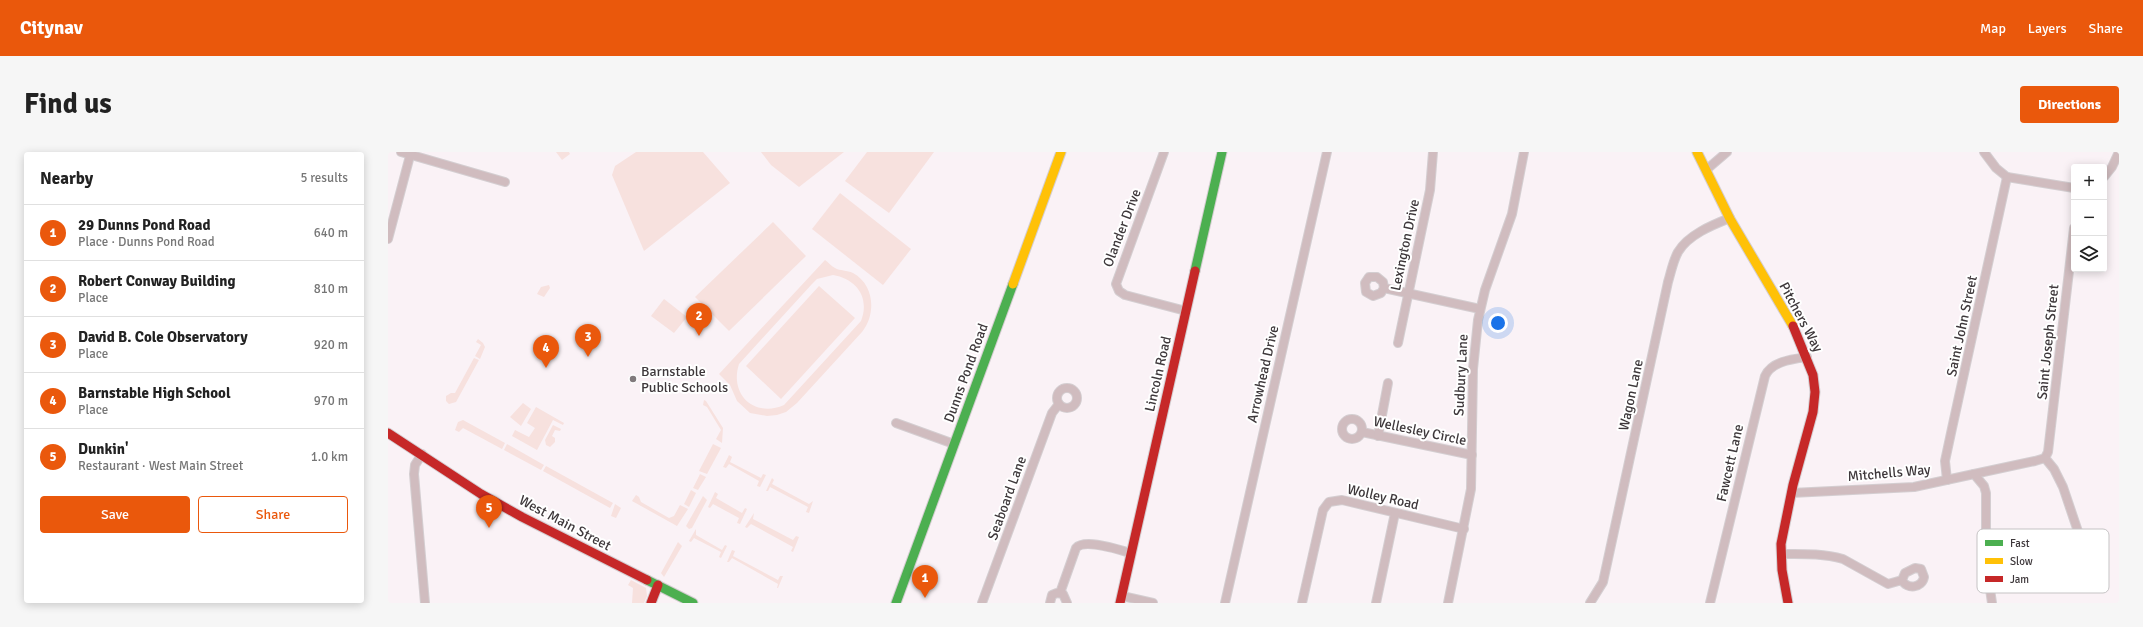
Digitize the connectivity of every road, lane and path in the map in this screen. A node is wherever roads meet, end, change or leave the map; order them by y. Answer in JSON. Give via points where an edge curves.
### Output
{"nodes":[{"id":1,"x":401,"y":152,"type":"edge"},
{"id":2,"x":1061,"y":152,"type":"edge"},
{"id":3,"x":1164,"y":152,"type":"edge"},
{"id":4,"x":1222,"y":152,"type":"edge"},
{"id":5,"x":1327,"y":152,"type":"edge"},
{"id":6,"x":1433,"y":152,"type":"edge"},
{"id":7,"x":1524,"y":152,"type":"edge"},
{"id":8,"x":1697,"y":152,"type":"edge"},
{"id":9,"x":1727,"y":152,"type":"edge"},
{"id":10,"x":1984,"y":152,"type":"edge"},
{"id":11,"x":2119,"y":152,"type":"edge"},
{"id":12,"x":411,"y":153,"type":"edge"},
{"id":13,"x":1706,"y":170,"type":"junction"},
{"id":14,"x":2107,"y":173,"type":"edge"},
{"id":15,"x":2007,"y":178,"type":"junction"},
{"id":16,"x":506,"y":182,"type":"dead end"},
{"id":17,"x":2071,"y":188,"type":"edge"},
{"id":18,"x":1730,"y":218,"type":"junction"},
{"id":19,"x":2073,"y":236,"type":"edge"},
{"id":20,"x":388,"y":239,"type":"edge"},
{"id":21,"x":1384,"y":288,"type":"dead end"},
{"id":22,"x":1408,"y":294,"type":"junction"},
{"id":23,"x":1480,"y":309,"type":"junction"},
{"id":24,"x":1186,"y":311,"type":"junction"},
{"id":25,"x":1398,"y":343,"type":"dead end"},
{"id":26,"x":1808,"y":357,"type":"junction"},
{"id":27,"x":1388,"y":383,"type":"dead end"},
{"id":28,"x":1059,"y":404,"type":"dead end"},
{"id":29,"x":896,"y":423,"type":"dead end"},
{"id":30,"x":1362,"y":432,"type":"dead end"},
{"id":31,"x":388,"y":433,"type":"edge"},
{"id":32,"x":1378,"y":436,"type":"junction"},
{"id":33,"x":954,"y":444,"type":"junction"},
{"id":34,"x":422,"y":454,"type":"junction"},
{"id":35,"x":1472,"y":455,"type":"junction"},
{"id":36,"x":2045,"y":458,"type":"junction"},
{"id":37,"x":1974,"y":474,"type":"junction"},
{"id":38,"x":1947,"y":480,"type":"junction"},
{"id":39,"x":1791,"y":493,"type":"junction"},
{"id":40,"x":1395,"y":513,"type":"junction"},
{"id":41,"x":1464,"y":529,"type":"junction"},
{"id":42,"x":1986,"y":529,"type":"edge"},
{"id":43,"x":2077,"y":529,"type":"edge"},
{"id":44,"x":1131,"y":553,"type":"junction"},
{"id":45,"x":1781,"y":554,"type":"junction"},
{"id":46,"x":1902,"y":580,"type":"dead end"},
{"id":47,"x":658,"y":585,"type":"junction"},
{"id":48,"x":1060,"y":593,"type":"junction"},
{"id":49,"x":1991,"y":593,"type":"edge"},
{"id":50,"x":1121,"y":600,"type":"edge"},
{"id":51,"x":425,"y":603,"type":"edge"},
{"id":52,"x":651,"y":603,"type":"edge"},
{"id":53,"x":693,"y":603,"type":"edge"},
{"id":54,"x":896,"y":603,"type":"edge"},
{"id":55,"x":982,"y":603,"type":"edge"},
{"id":56,"x":1050,"y":603,"type":"edge"},
{"id":57,"x":1067,"y":603,"type":"edge"},
{"id":58,"x":1153,"y":603,"type":"edge"},
{"id":59,"x":1225,"y":603,"type":"edge"},
{"id":60,"x":1302,"y":603,"type":"edge"},
{"id":61,"x":1376,"y":603,"type":"edge"},
{"id":62,"x":1448,"y":603,"type":"edge"},
{"id":63,"x":1590,"y":603,"type":"edge"},
{"id":64,"x":1710,"y":603,"type":"edge"},
{"id":65,"x":1788,"y":603,"type":"edge"},
{"id":66,"x":1992,"y":603,"type":"edge"}],
"edges":[{"from":1,"to":12,"type":"street"},
{"from":2,"to":33,"type":"street","name":"Dunns Pond Road"},
{"from":3,"to":24,"type":"street","name":"Olander Drive","via":[[1116,284],[1119,291],[1125,295]]},
{"from":4,"to":24,"type":"street","name":"Lincoln Road"},
{"from":5,"to":59,"type":"street","name":"Arrowhead Drive"},
{"from":6,"to":22,"type":"street","name":"Lexington Drive","via":[[1430,190]]},
{"from":7,"to":23,"type":"street","name":"Sudbury Lane","via":[[1512,214]]},
{"from":8,"to":13,"type":"street","name":"Pitchers Way"},
{"from":9,"to":13,"type":"street"},
{"from":10,"to":15,"type":"street"},
{"from":11,"to":14,"type":"street"},
{"from":12,"to":16,"type":"street"},
{"from":12,"to":20,"type":"street"},
{"from":13,"to":18,"type":"street","name":"Pitchers Way"},
{"from":15,"to":17,"type":"street"},
{"from":15,"to":38,"type":"street","name":"Saint John Street","via":[[1945,461]]},
{"from":18,"to":26,"type":"street","name":"Pitchers Way","via":[[1792,323]]},
{"from":18,"to":63,"type":"street","name":"Wagon Lane","via":[[1692,237],[1682,246],[1675,259],[1603,582]]},
{"from":19,"to":36,"type":"street","name":"Saint Joseph Street","via":[[2054,410]]},
{"from":21,"to":22,"type":"street"},
{"from":22,"to":23,"type":"street"},
{"from":22,"to":25,"type":"street","name":"Lexington Drive"},
{"from":23,"to":35,"type":"street","name":"Sudbury Lane","via":[[1473,362]]},
{"from":24,"to":44,"type":"street","name":"Lincoln Road"},
{"from":26,"to":39,"type":"street","name":"Pitchers Way","via":[[1814,386],[1814,405]]},
{"from":26,"to":64,"type":"street","name":"Fawcett Lane","via":[[1778,364],[1769,369],[1765,376]]},
{"from":27,"to":32,"type":"street"},
{"from":28,"to":55,"type":"street","name":"Seaboard Lane","via":[[1052,413]]},
{"from":29,"to":33,"type":"street"},
{"from":30,"to":32,"type":"street","name":"Wellesley Circle"},
{"from":31,"to":34,"type":"street","name":"West Main Street"},
{"from":32,"to":35,"type":"street","name":"Wellesley Circle"},
{"from":33,"to":54,"type":"street","name":"Dunns Pond Road"},
{"from":34,"to":47,"type":"street","name":"West Main Street","via":[[481,494],[522,517]]},
{"from":34,"to":51,"type":"street","via":[[415,465],[414,474]]},
{"from":35,"to":41,"type":"street","name":"Sudbury Lane","via":[[1471,489]]},
{"from":36,"to":37,"type":"street","name":"Mitchells Way"},
{"from":36,"to":43,"type":"street","via":[[2063,487]]},
{"from":37,"to":38,"type":"street","name":"Mitchells Way"},
{"from":37,"to":42,"type":"street","via":[[1984,486],[1986,493]]},
{"from":38,"to":39,"type":"street","name":"Mitchells Way","via":[[1914,487]]},
{"from":39,"to":45,"type":"street","name":"Pitchers Way"},
{"from":40,"to":41,"type":"street","name":"Wolley Road"},
{"from":40,"to":60,"type":"street","name":"Wolley Road","via":[[1342,500],[1326,504]]},
{"from":40,"to":61,"type":"street"},
{"from":41,"to":62,"type":"street","name":"Sudbury Lane"},
{"from":44,"to":48,"type":"street","via":[[1088,543],[1079,545]]},
{"from":44,"to":50,"type":"street","name":"Lincoln Road"},
{"from":45,"to":46,"type":"street","via":[[1835,556],[1888,584]]},
{"from":45,"to":65,"type":"street","name":"Pitchers Way"},
{"from":47,"to":52,"type":"street"},
{"from":47,"to":53,"type":"street","name":"West Main Street"},
{"from":48,"to":56,"type":"street","via":[[1052,595]]},
{"from":48,"to":57,"type":"street","via":[[1065,596]]},
{"from":49,"to":66,"type":"street"},
{"from":50,"to":58,"type":"street"}]}
